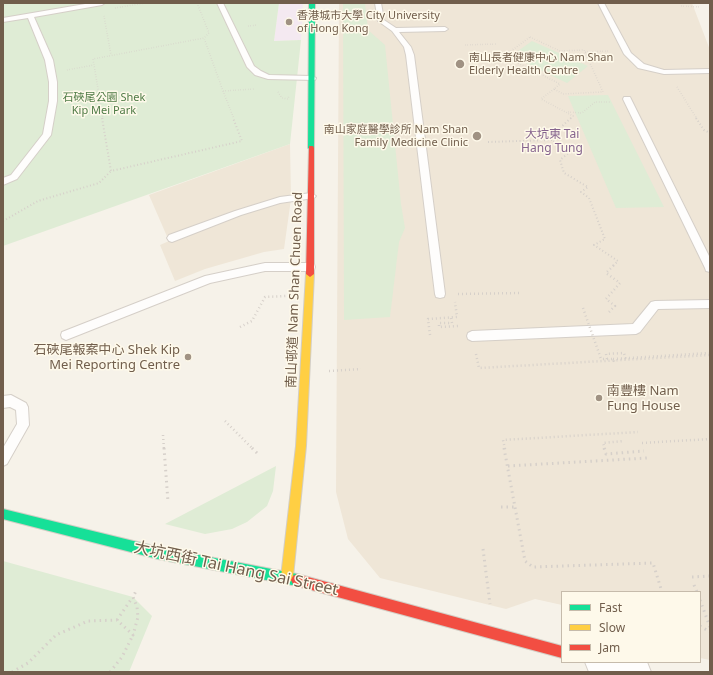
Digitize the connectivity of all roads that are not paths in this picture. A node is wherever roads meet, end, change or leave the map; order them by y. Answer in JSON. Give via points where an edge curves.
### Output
{"nodes":[{"id":1,"x":220,"y":3,"type":"edge"},
{"id":2,"x":312,"y":3,"type":"edge"},
{"id":3,"x":378,"y":3,"type":"edge"},
{"id":4,"x":601,"y":3,"type":"edge"},
{"id":5,"x":102,"y":7,"type":"edge"},
{"id":6,"x":30,"y":15,"type":"junction"},
{"id":7,"x":3,"y":20,"type":"edge"},
{"id":8,"x":445,"y":29,"type":"dead end"},
{"id":9,"x":394,"y":30,"type":"junction"},
{"id":10,"x":710,"y":71,"type":"edge"},
{"id":11,"x":312,"y":78,"type":"junction"},
{"id":12,"x":627,"y":99,"type":"dead end"},
{"id":13,"x":3,"y":182,"type":"edge"},
{"id":14,"x":311,"y":196,"type":"junction"},
{"id":15,"x":172,"y":238,"type":"dead end"},
{"id":16,"x":310,"y":267,"type":"junction"},
{"id":17,"x":710,"y":268,"type":"edge"},
{"id":18,"x":440,"y":294,"type":"dead end"},
{"id":19,"x":710,"y":304,"type":"edge"},
{"id":20,"x":66,"y":335,"type":"dead end"},
{"id":21,"x":472,"y":336,"type":"dead end"},
{"id":22,"x":3,"y":402,"type":"edge"},
{"id":23,"x":3,"y":460,"type":"edge"},
{"id":24,"x":3,"y":514,"type":"edge"},
{"id":25,"x":287,"y":577,"type":"junction"},
{"id":26,"x":561,"y":652,"type":"edge"},
{"id":27,"x":604,"y":663,"type":"edge"},
{"id":28,"x":636,"y":672,"type":"edge"}],
"edges":[{"from":1,"to":11,"type":"lane","via":[[251,67],[268,77]]},
{"from":2,"to":11,"type":"street","name":"南山邨道 Nam Shan Chuen Road"},
{"from":3,"to":9,"type":"lane","via":[[381,21]]},
{"from":4,"to":10,"type":"lane","via":[[628,54],[641,66],[664,72]]},
{"from":5,"to":6,"type":"lane"},
{"from":6,"to":7,"type":"lane"},
{"from":6,"to":13,"type":"lane","via":[[49,60],[53,101],[47,135],[14,177]]},
{"from":8,"to":9,"type":"lane"},
{"from":9,"to":18,"type":"lane","via":[[410,54]]},
{"from":11,"to":14,"type":"street","name":"南山邨道 Nam Shan Chuen Road"},
{"from":12,"to":17,"type":"lane"},
{"from":14,"to":15,"type":"lane","via":[[280,200]]},
{"from":14,"to":16,"type":"street","name":"南山邨道 Nam Shan Chuen Road"},
{"from":16,"to":20,"type":"lane","via":[[265,267],[209,279]]},
{"from":16,"to":25,"type":"street","name":"南山邨道 Nam Shan Chuen Road","via":[[301,446]]},
{"from":19,"to":21,"type":"lane","via":[[655,305],[636,329]]},
{"from":22,"to":23,"type":"lane","via":[[10,400],[22,407],[22,425]]},
{"from":24,"to":25,"type":"street","name":"大坑西街 Tai Hang Sai Street","via":[[158,553]]},
{"from":25,"to":26,"type":"street","name":"大坑西街 Tai Hang Sai Street"},
{"from":27,"to":28,"type":"street"}]}
